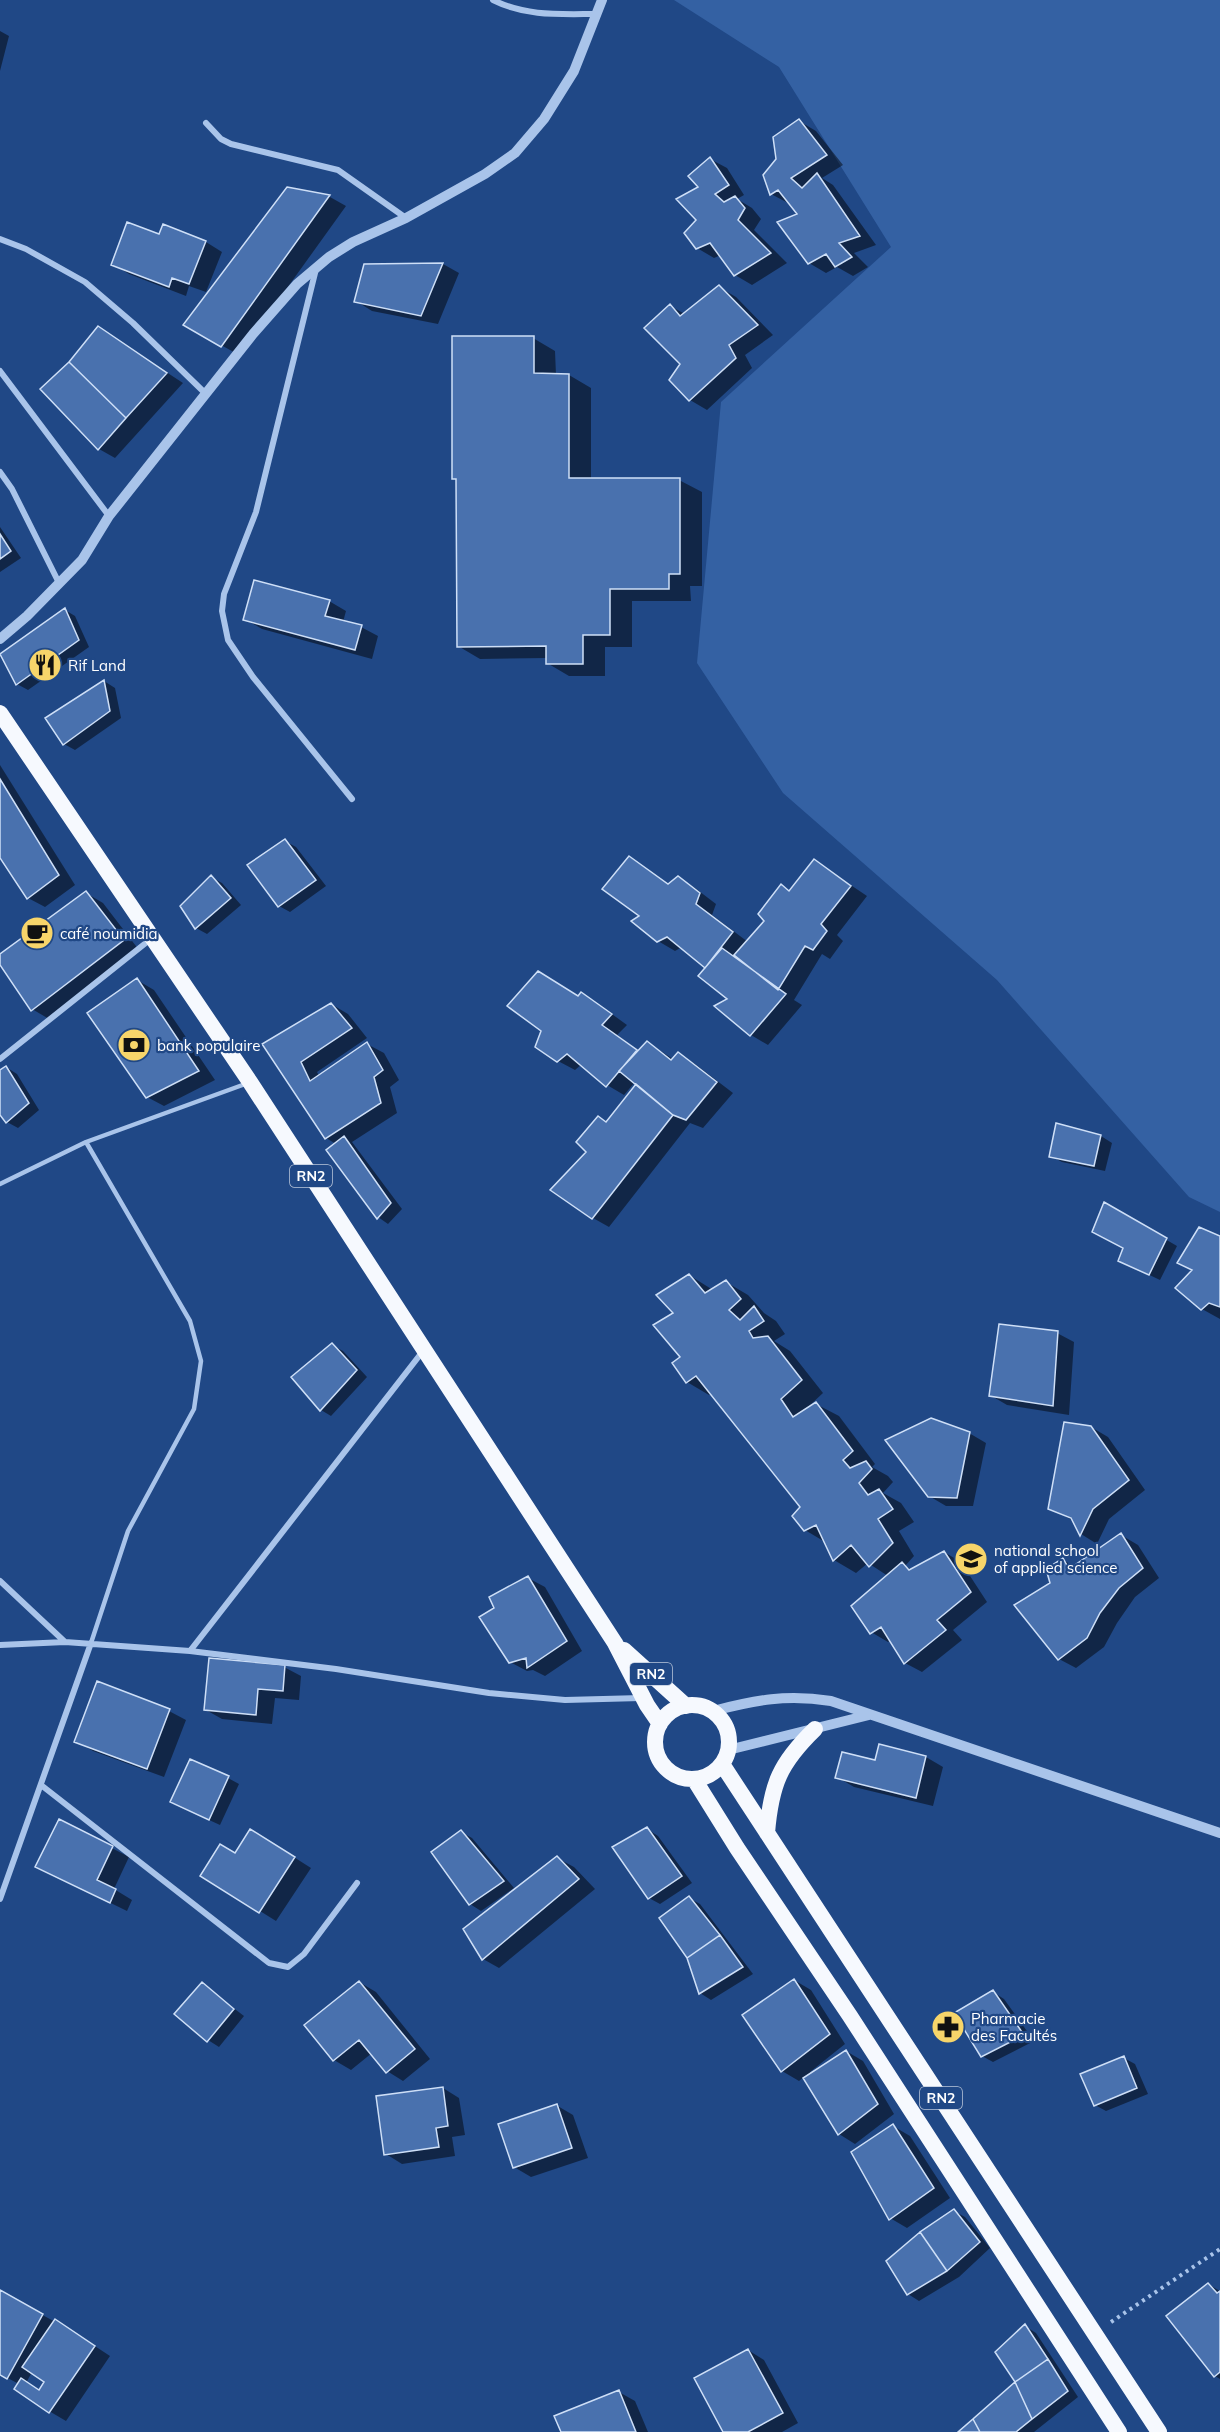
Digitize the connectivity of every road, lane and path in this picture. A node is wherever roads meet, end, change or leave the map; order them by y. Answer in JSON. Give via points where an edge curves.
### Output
{"nodes":[{"id":1,"x":493,"y":0,"type":"edge"},
{"id":2,"x":602,"y":0,"type":"edge"},
{"id":3,"x":598,"y":14,"type":"junction"},
{"id":4,"x":206,"y":123,"type":"dead end"},
{"id":5,"x":406,"y":218,"type":"junction"},
{"id":6,"x":0,"y":239,"type":"edge"},
{"id":7,"x":316,"y":269,"type":"junction"},
{"id":8,"x":0,"y":371,"type":"edge"},
{"id":9,"x":206,"y":393,"type":"junction"},
{"id":10,"x":0,"y":472,"type":"edge"},
{"id":11,"x":109,"y":516,"type":"junction"},
{"id":12,"x":59,"y":583,"type":"junction"},
{"id":13,"x":0,"y":639,"type":"edge"},
{"id":14,"x":0,"y":713,"type":"edge"},
{"id":15,"x":352,"y":799,"type":"dead end"},
{"id":16,"x":153,"y":938,"type":"junction"},
{"id":17,"x":0,"y":1059,"type":"edge"},
{"id":18,"x":250,"y":1082,"type":"junction"},
{"id":19,"x":86,"y":1142,"type":"junction"},
{"id":20,"x":0,"y":1184,"type":"edge"},
{"id":21,"x":424,"y":1349,"type":"junction"},
{"id":22,"x":0,"y":1581,"type":"edge"},
{"id":23,"x":65,"y":1642,"type":"junction"},
{"id":24,"x":91,"y":1643,"type":"junction"},
{"id":25,"x":615,"y":1643,"type":"junction"},
{"id":26,"x":0,"y":1645,"type":"edge"},
{"id":27,"x":190,"y":1651,"type":"junction"},
{"id":28,"x":644,"y":1698,"type":"junction"},
{"id":29,"x":686,"y":1706,"type":"junction"},
{"id":30,"x":713,"y":1711,"type":"junction"},
{"id":31,"x":869,"y":1715,"type":"junction"},
{"id":32,"x":660,"y":1724,"type":"junction"},
{"id":33,"x":815,"y":1729,"type":"junction"},
{"id":34,"x":725,"y":1757,"type":"junction"},
{"id":35,"x":694,"y":1779,"type":"junction"},
{"id":36,"x":41,"y":1785,"type":"junction"},
{"id":37,"x":766,"y":1833,"type":"junction"},
{"id":38,"x":1220,"y":1833,"type":"edge"},
{"id":39,"x":357,"y":1884,"type":"dead end"},
{"id":40,"x":0,"y":1899,"type":"edge"},
{"id":41,"x":1220,"y":2249,"type":"edge"},
{"id":42,"x":1094,"y":2334,"type":"junction"},
{"id":43,"x":1119,"y":2432,"type":"edge"},
{"id":44,"x":1159,"y":2432,"type":"edge"}],
"edges":[{"from":1,"to":3,"type":"street","via":[[537,15]]},
{"from":2,"to":3,"type":"street"},
{"from":3,"to":5,"type":"street","via":[[574,71],[544,119],[515,153]]},
{"from":4,"to":5,"type":"street","via":[[231,144],[338,170]]},
{"from":5,"to":7,"type":"street","via":[[353,242]]},
{"from":6,"to":9,"type":"street","via":[[85,282]]},
{"from":7,"to":9,"type":"street","via":[[297,284]]},
{"from":7,"to":15,"type":"street","via":[[256,512],[224,594],[222,611],[228,640],[253,677]]},
{"from":8,"to":11,"type":"street"},
{"from":9,"to":11,"type":"street"},
{"from":10,"to":12,"type":"street"},
{"from":11,"to":12,"type":"street","via":[[82,560]]},
{"from":12,"to":13,"type":"street"},
{"from":14,"to":16,"type":"highway","number":"RN2"},
{"from":16,"to":17,"type":"street"},
{"from":16,"to":18,"type":"highway","number":"RN2"},
{"from":18,"to":19,"type":"lane"},
{"from":18,"to":21,"type":"highway","number":"RN2"},
{"from":19,"to":20,"type":"lane"},
{"from":19,"to":24,"type":"lane","via":[[190,1321],[201,1361],[194,1409],[128,1531]]},
{"from":21,"to":25,"type":"highway","number":"RN2"},
{"from":21,"to":27,"type":"street"},
{"from":22,"to":23,"type":"street"},
{"from":23,"to":24,"type":"street"},
{"from":23,"to":26,"type":"street"},
{"from":24,"to":27,"type":"street"},
{"from":24,"to":36,"type":"street"},
{"from":25,"to":28,"type":"highway","number":"RN2"},
{"from":25,"to":29,"type":"highway","number":"RN2"},
{"from":27,"to":28,"type":"street","via":[[489,1693],[565,1700]]},
{"from":28,"to":32,"type":"highway","number":"RN2"},
{"from":29,"to":30,"type":"highway"},
{"from":29,"to":32,"type":"highway","via":[[667,1715]]},
{"from":30,"to":31,"type":"street","via":[[801,1696],[831,1701]]},
{"from":30,"to":34,"type":"highway","number":"RN2","via":[[727,1728]]},
{"from":31,"to":33,"type":"street"},
{"from":31,"to":38,"type":"street"},
{"from":32,"to":35,"type":"highway","via":[[656,1749],[661,1761],[669,1771]]},
{"from":33,"to":34,"type":"street"},
{"from":33,"to":37,"type":"highway","via":[[794,1750],[778,1775],[769,1803]]},
{"from":34,"to":35,"type":"highway","via":[[715,1772]]},
{"from":34,"to":37,"type":"highway","number":"RN2"},
{"from":35,"to":43,"type":"highway","number":"RN2"},
{"from":36,"to":39,"type":"street","via":[[269,1964],[288,1967],[304,1954]]},
{"from":36,"to":40,"type":"street"},
{"from":37,"to":42,"type":"highway","number":"RN2"},
{"from":41,"to":42,"type":"path"},
{"from":42,"to":44,"type":"highway","number":"RN2"}]}
